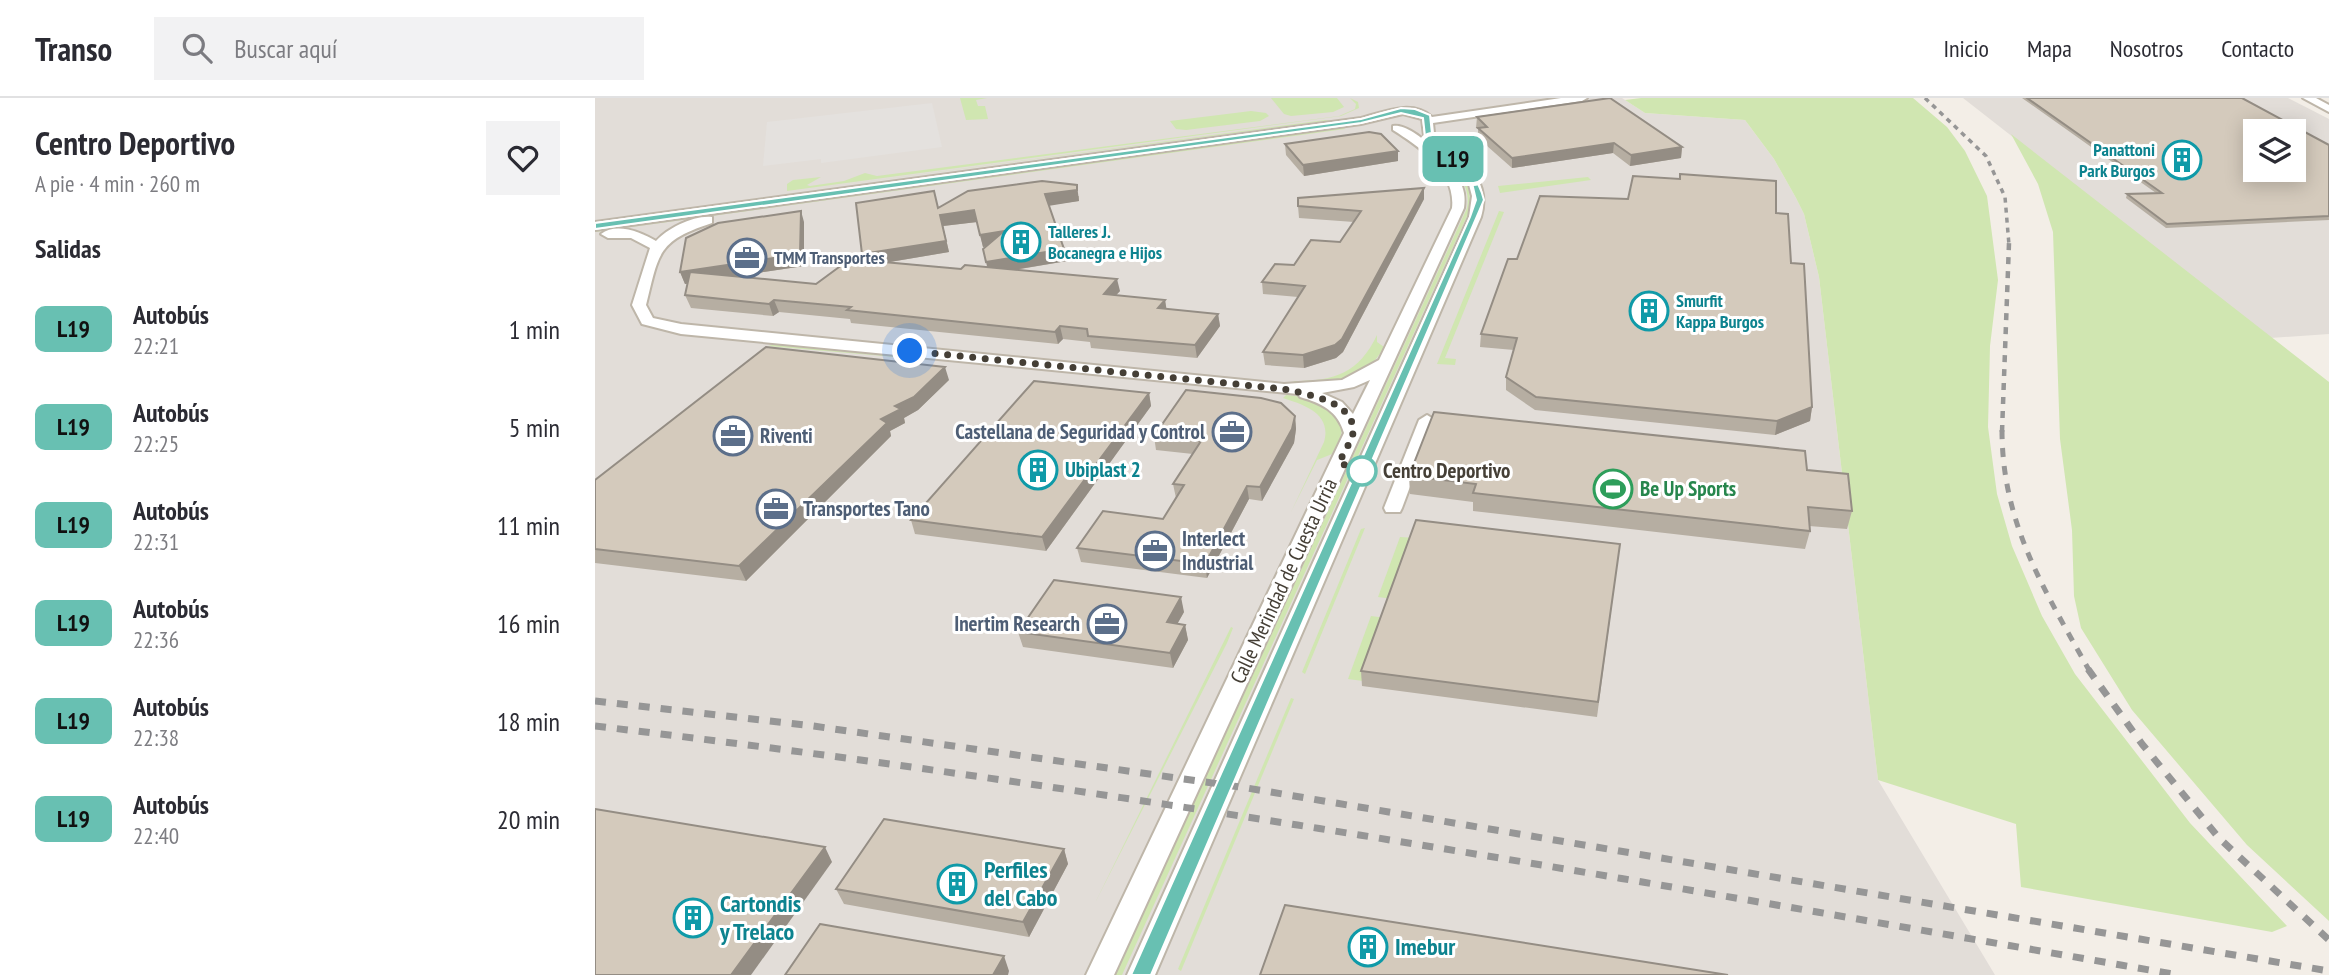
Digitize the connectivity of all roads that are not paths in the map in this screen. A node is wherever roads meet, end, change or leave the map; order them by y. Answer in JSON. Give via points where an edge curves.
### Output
{"nodes":[{"id":1,"x":1533,"y":98,"type":"edge"},
{"id":2,"x":1582,"y":98,"type":"edge"},
{"id":3,"x":2308,"y":98,"type":"edge"},
{"id":4,"x":2322,"y":98,"type":"edge"},
{"id":5,"x":1390,"y":99,"type":"edge"},
{"id":6,"x":2329,"y":102,"type":"edge"},
{"id":7,"x":2329,"y":109,"type":"edge"},
{"id":8,"x":1421,"y":117,"type":"junction"},
{"id":9,"x":1385,"y":118,"type":"junction"},
{"id":10,"x":712,"y":218,"type":"junction"},
{"id":11,"x":596,"y":232,"type":"edge"},
{"id":12,"x":655,"y":246,"type":"junction"},
{"id":13,"x":1388,"y":359,"type":"junction"},
{"id":14,"x":1284,"y":389,"type":"junction"},
{"id":15,"x":1427,"y":420,"type":"dead end"},
{"id":16,"x":1353,"y":433,"type":"junction"},
{"id":17,"x":1394,"y":508,"type":"dead end"},
{"id":18,"x":1100,"y":975,"type":"edge"},
{"id":19,"x":1141,"y":975,"type":"edge"}],
"edges":[{"from":1,"to":8,"type":"street"},
{"from":2,"to":8,"type":"street"},
{"from":3,"to":7,"type":"street"},
{"from":4,"to":6,"type":"street"},
{"from":5,"to":8,"type":"street"},
{"from":8,"to":9,"type":"street","via":[[1396,111]]},
{"from":8,"to":9,"type":"street","via":[[1413,127]]},
{"from":8,"to":19,"type":"street","name":"Calle Merindad de Cuesta Urria","via":[[1428,134],[1476,183],[1480,200],[1475,217]]},
{"from":9,"to":10,"type":"street"},
{"from":9,"to":11,"type":"street"},
{"from":9,"to":13,"type":"street","name":"Calle Merindad de Cuesta Urria","via":[[1416,140],[1450,174],[1461,196]]},
{"from":10,"to":11,"type":"street"},
{"from":10,"to":12,"type":"street","via":[[674,232]]},
{"from":11,"to":12,"type":"street","via":[[633,234]]},
{"from":12,"to":14,"type":"street","via":[[639,305],[644,318],[658,325]]},
{"from":13,"to":14,"type":"street","via":[[1350,384]]},
{"from":13,"to":16,"type":"street","name":"Calle Merindad de Cuesta Urria"},
{"from":14,"to":16,"type":"street","via":[[1336,406],[1350,420]]},
{"from":15,"to":17,"type":"street"},
{"from":16,"to":18,"type":"street","name":"Calle Merindad de Cuesta Urria"}]}
